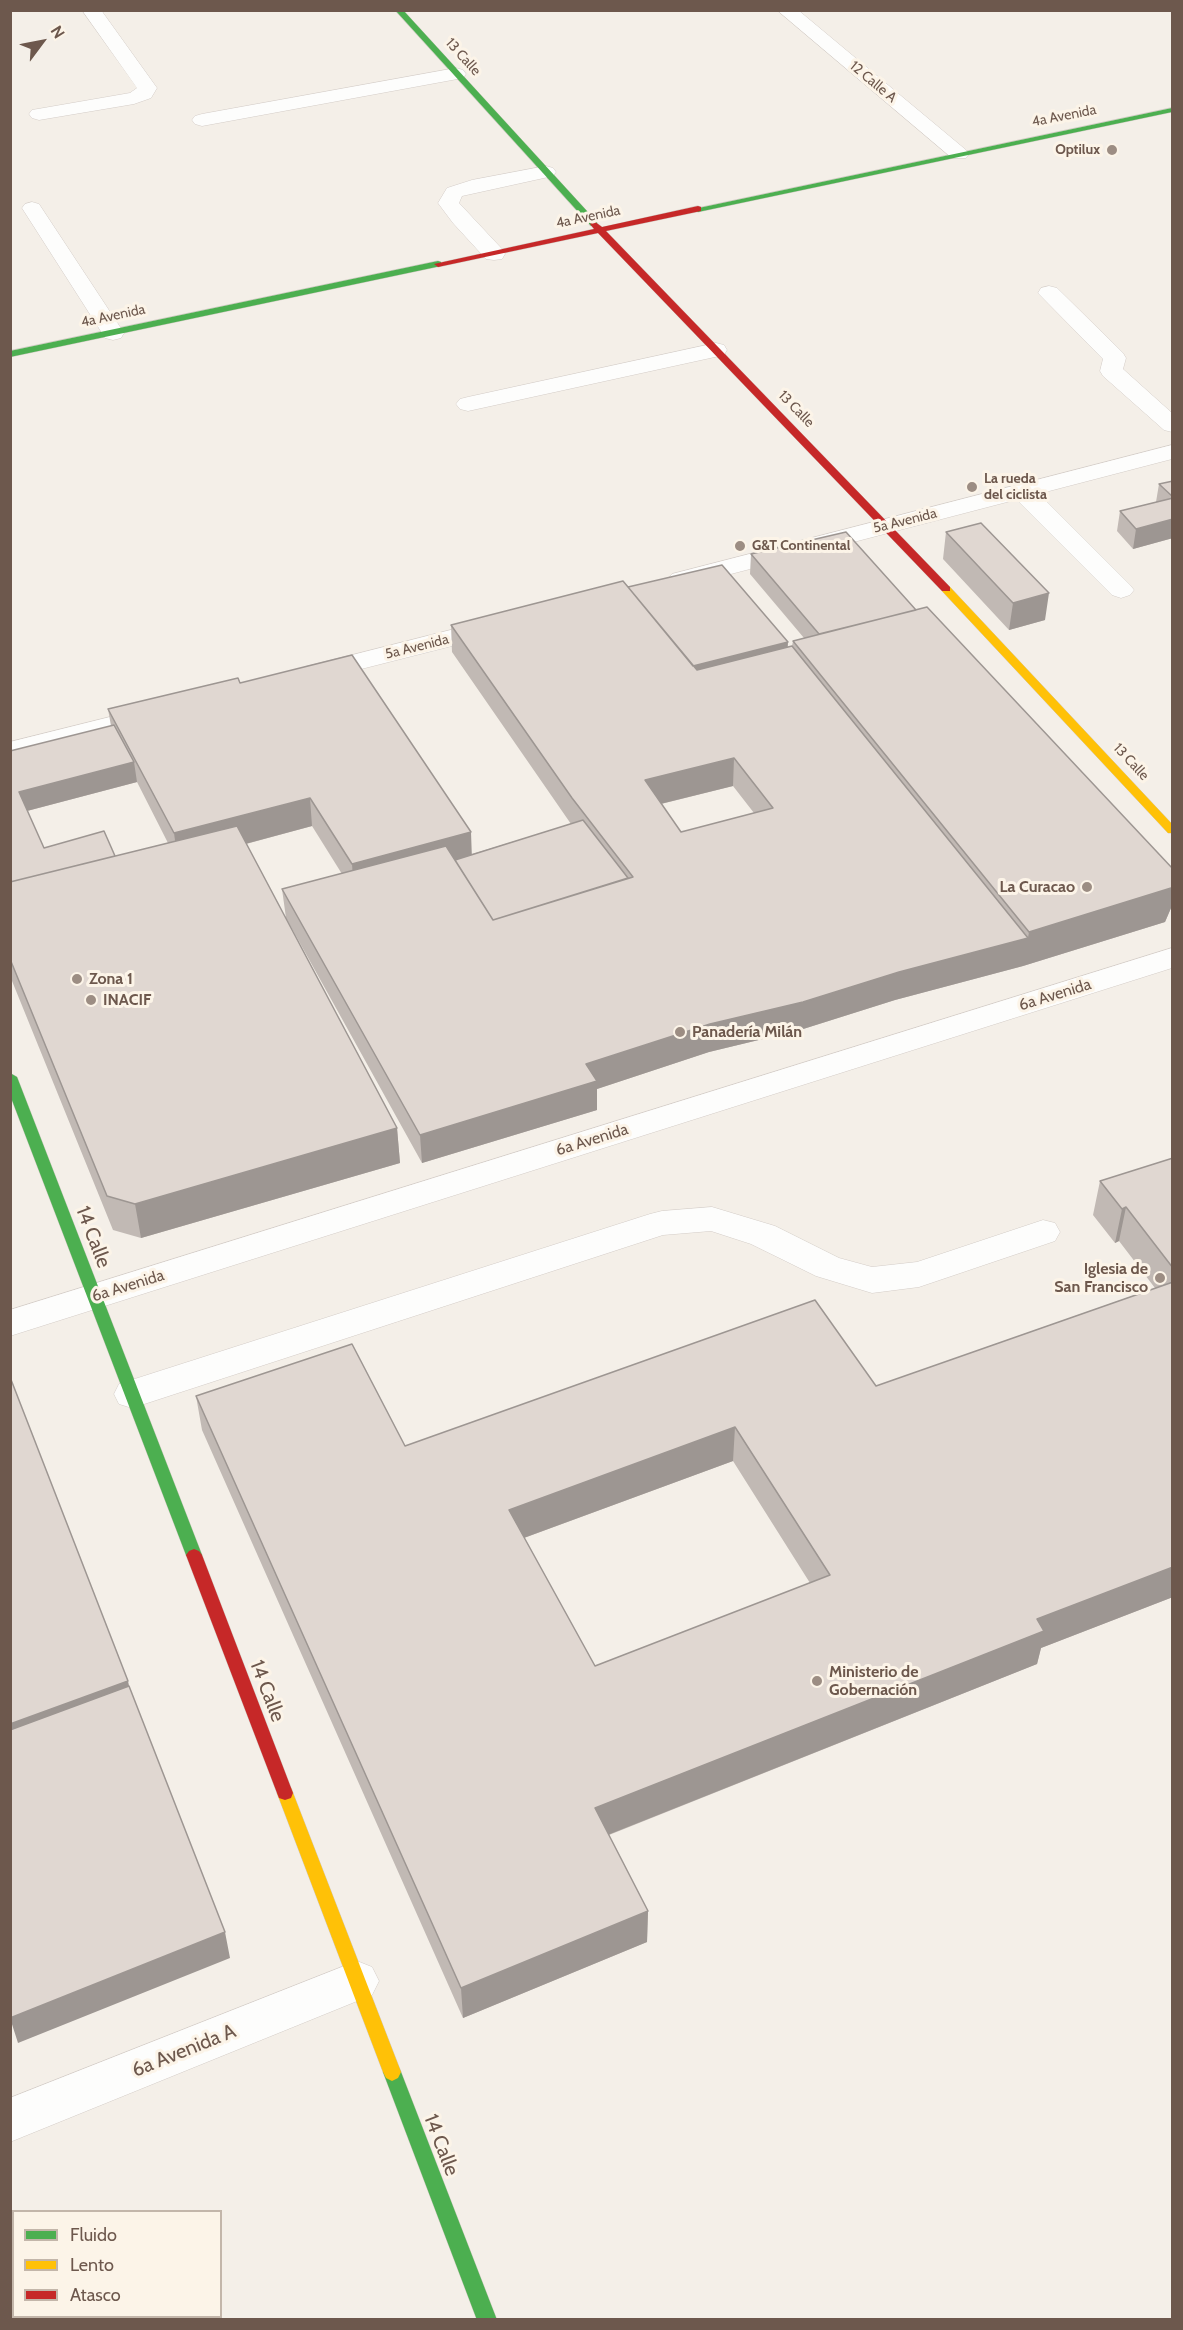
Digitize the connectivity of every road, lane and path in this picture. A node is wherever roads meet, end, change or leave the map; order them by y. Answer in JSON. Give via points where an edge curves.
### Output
{"nodes":[{"id":1,"x":91,"y":10,"type":"edge"},
{"id":2,"x":398,"y":10,"type":"edge"},
{"id":3,"x":786,"y":10,"type":"edge"},
{"id":4,"x":456,"y":74,"type":"junction"},
{"id":5,"x":1173,"y":110,"type":"edge"},
{"id":6,"x":39,"y":114,"type":"dead end"},
{"id":7,"x":202,"y":120,"type":"dead end"},
{"id":8,"x":959,"y":154,"type":"junction"},
{"id":9,"x":546,"y":172,"type":"junction"},
{"id":10,"x":32,"y":208,"type":"dead end"},
{"id":11,"x":600,"y":231,"type":"junction"},
{"id":12,"x":494,"y":254,"type":"junction"},
{"id":13,"x":1049,"y":293,"type":"dead end"},
{"id":14,"x":113,"y":333,"type":"junction"},
{"id":15,"x":716,"y":350,"type":"junction"},
{"id":16,"x":10,"y":354,"type":"edge"},
{"id":17,"x":468,"y":404,"type":"dead end"},
{"id":18,"x":1173,"y":425,"type":"edge"},
{"id":19,"x":1173,"y":452,"type":"edge"},
{"id":20,"x":1022,"y":491,"type":"junction"},
{"id":21,"x":887,"y":526,"type":"junction"},
{"id":22,"x":659,"y":584,"type":"edge"},
{"id":23,"x":1121,"y":590,"type":"dead end"},
{"id":24,"x":520,"y":620,"type":"edge"},
{"id":25,"x":289,"y":680,"type":"edge"},
{"id":26,"x":173,"y":710,"type":"edge"},
{"id":27,"x":10,"y":751,"type":"edge"},
{"id":28,"x":1173,"y":830,"type":"edge"},
{"id":29,"x":1173,"y":958,"type":"edge"},
{"id":30,"x":10,"y":1077,"type":"edge"},
{"id":31,"x":1043,"y":1232,"type":"dead end"},
{"id":32,"x":95,"y":1296,"type":"junction"},
{"id":33,"x":10,"y":1323,"type":"edge"},
{"id":34,"x":132,"y":1394,"type":"junction"},
{"id":35,"x":357,"y":1981,"type":"junction"},
{"id":36,"x":11,"y":2119,"type":"edge"},
{"id":37,"x":487,"y":2319,"type":"edge"}],
"edges":[{"from":1,"to":6,"type":"street","via":[[147,88],[134,98]]},
{"from":2,"to":4,"type":"street","name":"13 Calle"},
{"from":3,"to":8,"type":"street","name":"12 Calle A"},
{"from":4,"to":7,"type":"street"},
{"from":4,"to":9,"type":"street","name":"13 Calle"},
{"from":5,"to":8,"type":"street","name":"4a Avenida"},
{"from":8,"to":11,"type":"street","name":"4a Avenida"},
{"from":9,"to":11,"type":"street","name":"13 Calle"},
{"from":9,"to":12,"type":"street","via":[[454,192],[448,203]]},
{"from":10,"to":14,"type":"street"},
{"from":11,"to":12,"type":"street","name":"4a Avenida"},
{"from":11,"to":15,"type":"street","name":"13 Calle"},
{"from":12,"to":14,"type":"street","name":"4a Avenida"},
{"from":13,"to":18,"type":"street","via":[[1115,358],[1112,371]]},
{"from":14,"to":16,"type":"street","name":"4a Avenida"},
{"from":15,"to":17,"type":"street"},
{"from":15,"to":21,"type":"street","name":"13 Calle"},
{"from":19,"to":20,"type":"street","name":"5a Avenida"},
{"from":20,"to":21,"type":"street","name":"5a Avenida"},
{"from":20,"to":23,"type":"street"},
{"from":21,"to":22,"type":"street","name":"5a Avenida"},
{"from":21,"to":28,"type":"street","name":"13 Calle"},
{"from":24,"to":25,"type":"street","name":"5a Avenida"},
{"from":26,"to":27,"type":"street"},
{"from":29,"to":32,"type":"street","name":"6a Avenida"},
{"from":30,"to":32,"type":"street","name":"14 Calle"},
{"from":31,"to":34,"type":"street","via":[[919,1274],[872,1280],[828,1267],[763,1235],[712,1219],[662,1222]]},
{"from":32,"to":33,"type":"street","name":"6a Avenida"},
{"from":32,"to":34,"type":"street","name":"14 Calle"},
{"from":34,"to":35,"type":"street","name":"14 Calle"},
{"from":35,"to":36,"type":"street","name":"6a Avenida A"},
{"from":35,"to":37,"type":"street","name":"14 Calle"}]}
